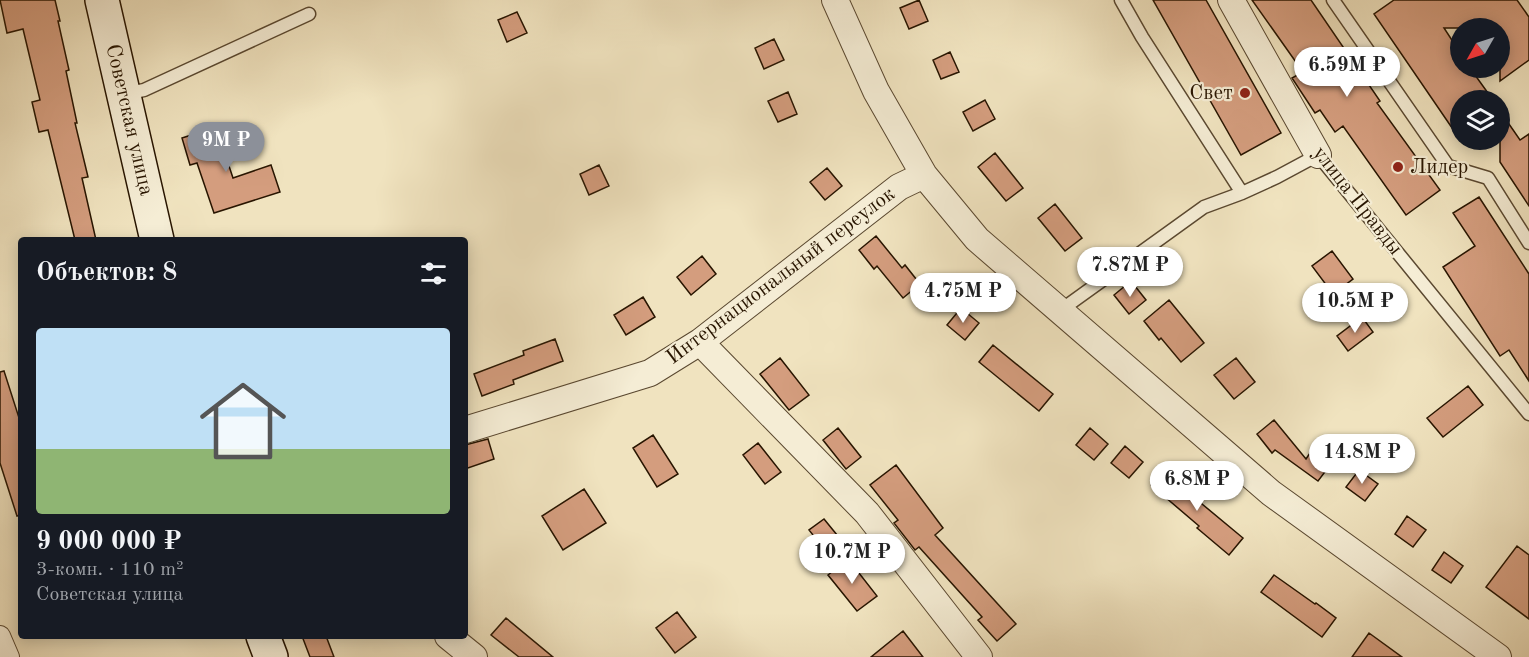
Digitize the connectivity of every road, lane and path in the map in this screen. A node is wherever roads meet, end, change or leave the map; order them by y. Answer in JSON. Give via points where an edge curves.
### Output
{"nodes":[{"id":1,"x":102,"y":0,"type":"edge"},
{"id":2,"x":835,"y":0,"type":"edge"},
{"id":3,"x":1121,"y":0,"type":"edge"},
{"id":4,"x":1231,"y":0,"type":"edge"},
{"id":5,"x":1333,"y":0,"type":"edge"},
{"id":6,"x":309,"y":14,"type":"dead end"},
{"id":7,"x":123,"y":94,"type":"junction"},
{"id":8,"x":1318,"y":155,"type":"junction"},
{"id":9,"x":924,"y":175,"type":"junction"},
{"id":10,"x":1242,"y":193,"type":"junction"},
{"id":11,"x":156,"y":237,"type":"edge"},
{"id":12,"x":1529,"y":243,"type":"edge"},
{"id":13,"x":1061,"y":310,"type":"junction"},
{"id":14,"x":700,"y":342,"type":"junction"},
{"id":15,"x":1529,"y":414,"type":"edge"},
{"id":16,"x":468,"y":429,"type":"edge"},
{"id":17,"x":0,"y":636,"type":"edge"},
{"id":18,"x":264,"y":639,"type":"edge"},
{"id":19,"x":452,"y":639,"type":"edge"},
{"id":20,"x":9,"y":657,"type":"edge"},
{"id":21,"x":271,"y":657,"type":"edge"},
{"id":22,"x":474,"y":657,"type":"edge"},
{"id":23,"x":979,"y":657,"type":"edge"},
{"id":24,"x":1498,"y":657,"type":"edge"}],
"edges":[{"from":1,"to":7,"type":"main road","name":"Советская улица"},
{"from":2,"to":9,"type":"street","via":[[876,91]]},
{"from":3,"to":10,"type":"lane"},
{"from":4,"to":8,"type":"street","name":"улица Правды"},
{"from":5,"to":12,"type":"lane","via":[[1448,166],[1488,178]]},
{"from":6,"to":7,"type":"lane","via":[[144,90]]},
{"from":7,"to":11,"type":"main road","name":"Советская улица"},
{"from":8,"to":10,"type":"lane"},
{"from":8,"to":15,"type":"lane","name":"улица Правды"},
{"from":9,"to":13,"type":"street","via":[[978,239]]},
{"from":9,"to":14,"type":"street","name":"Интернациональный переулок","via":[[899,187]]},
{"from":10,"to":13,"type":"lane","via":[[1204,207]]},
{"from":13,"to":24,"type":"street","via":[[1271,493]]},
{"from":14,"to":16,"type":"street","name":"Интернациональный переулок","via":[[650,373]]},
{"from":14,"to":23,"type":"street","via":[[867,513]]},
{"from":17,"to":20,"type":"street"},
{"from":18,"to":21,"type":"main road"},
{"from":19,"to":22,"type":"street"}]}
